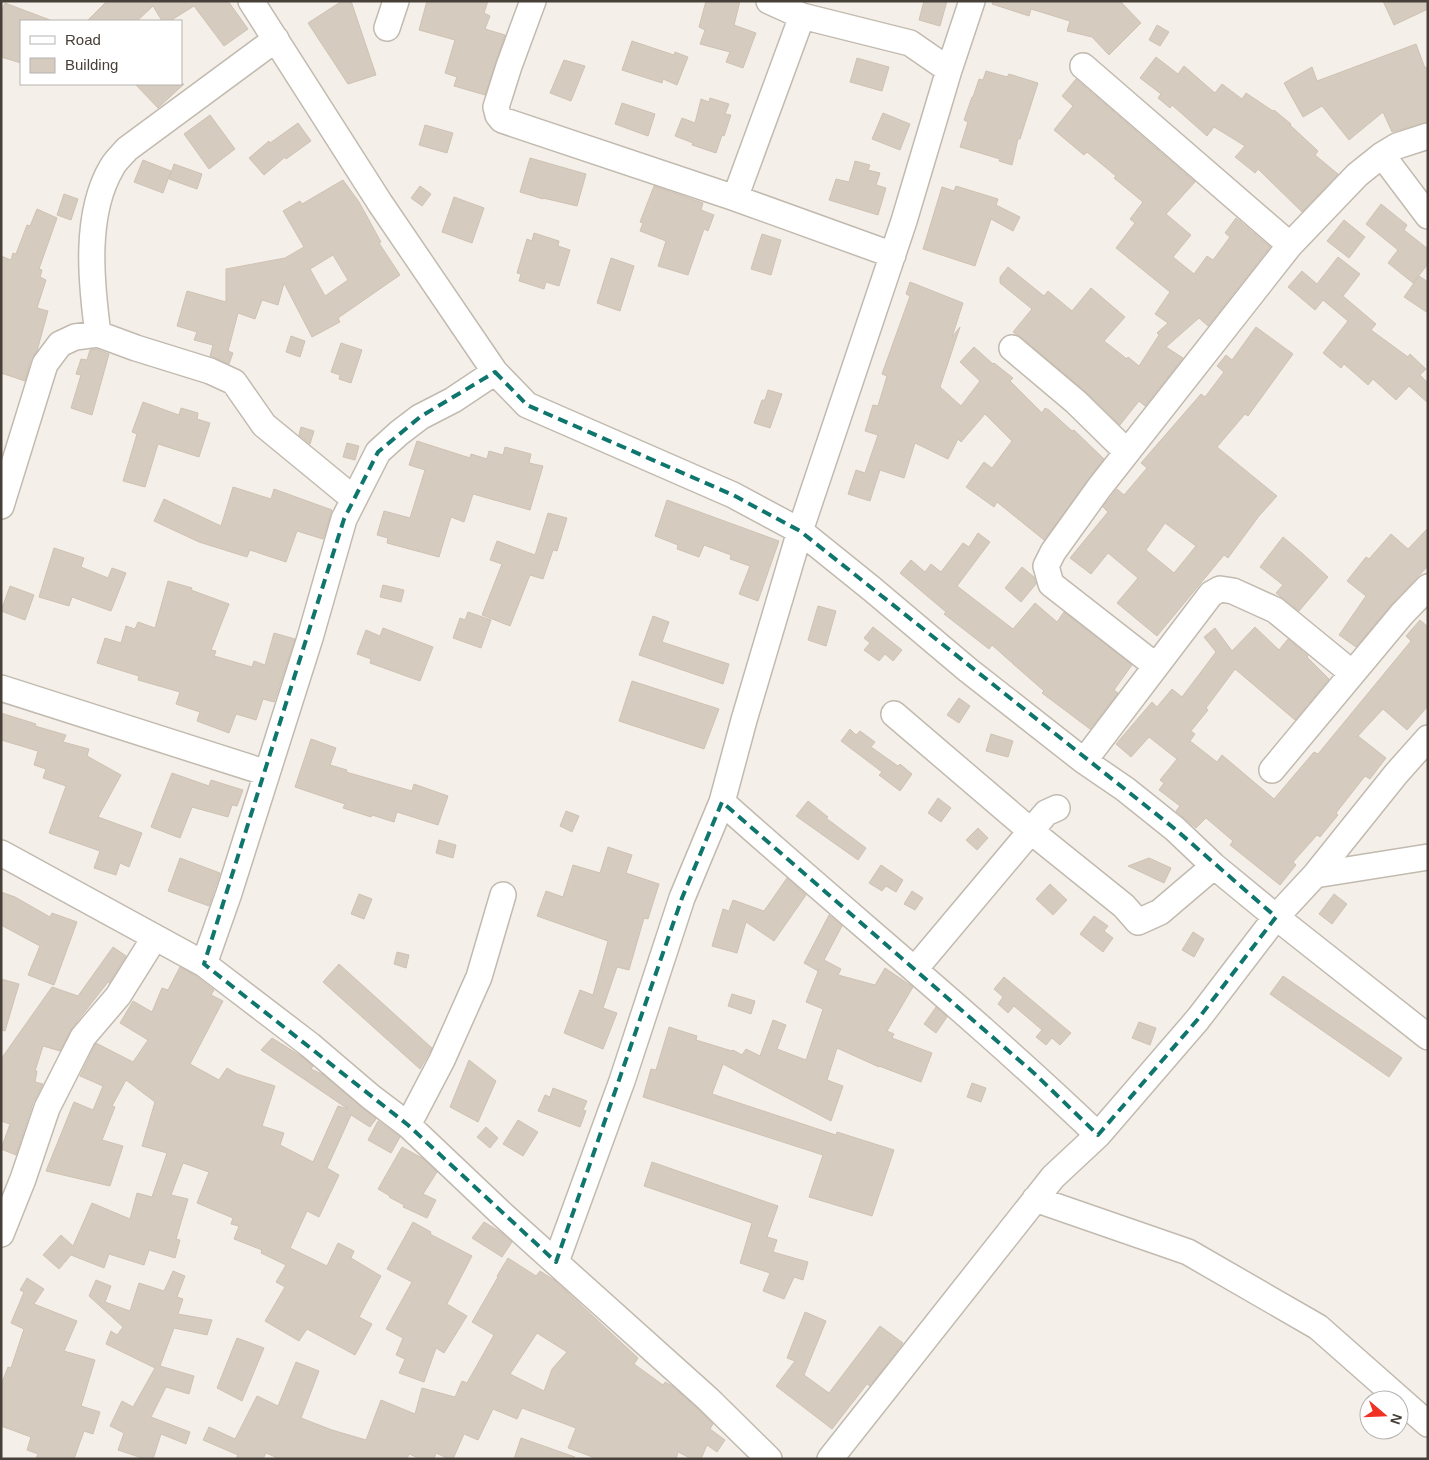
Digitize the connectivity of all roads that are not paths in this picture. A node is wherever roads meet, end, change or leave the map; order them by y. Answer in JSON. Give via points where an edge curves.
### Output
{"nodes":[{"id":1,"x":251,"y":1,"type":"edge"},
{"id":2,"x":396,"y":1,"type":"edge"},
{"id":3,"x":533,"y":1,"type":"edge"},
{"id":4,"x":769,"y":1,"type":"edge"},
{"id":5,"x":972,"y":1,"type":"edge"},
{"id":6,"x":802,"y":16,"type":"junction"},
{"id":7,"x":388,"y":28,"type":"dead end"},
{"id":8,"x":276,"y":39,"type":"junction"},
{"id":9,"x":1084,"y":66,"type":"dead end"},
{"id":10,"x":950,"y":70,"type":"junction"},
{"id":11,"x":1428,"y":136,"type":"edge"},
{"id":12,"x":1382,"y":155,"type":"junction"},
{"id":13,"x":735,"y":198,"type":"junction"},
{"id":14,"x":1428,"y":216,"type":"edge"},
{"id":15,"x":1290,"y":245,"type":"junction"},
{"id":16,"x":893,"y":255,"type":"junction"},
{"id":17,"x":98,"y":334,"type":"junction"},
{"id":18,"x":1012,"y":348,"type":"dead end"},
{"id":19,"x":495,"y":372,"type":"junction"},
{"id":20,"x":1127,"y":452,"type":"junction"},
{"id":21,"x":354,"y":499,"type":"junction"},
{"id":22,"x":1,"y":506,"type":"edge"},
{"id":23,"x":800,"y":531,"type":"junction"},
{"id":24,"x":1428,"y":587,"type":"edge"},
{"id":25,"x":1156,"y":666,"type":"junction"},
{"id":26,"x":1352,"y":674,"type":"junction"},
{"id":27,"x":1,"y":688,"type":"edge"},
{"id":28,"x":894,"y":714,"type":"dead end"},
{"id":29,"x":1428,"y":738,"type":"edge"},
{"id":30,"x":1084,"y":760,"type":"junction"},
{"id":31,"x":1272,"y":770,"type":"dead end"},
{"id":32,"x":267,"y":773,"type":"junction"},
{"id":33,"x":722,"y":802,"type":"junction"},
{"id":34,"x":1057,"y":808,"type":"dead end"},
{"id":35,"x":1032,"y":832,"type":"junction"},
{"id":36,"x":1,"y":853,"type":"edge"},
{"id":37,"x":1428,"y":857,"type":"edge"},
{"id":38,"x":1214,"y":866,"type":"junction"},
{"id":39,"x":1315,"y":875,"type":"junction"},
{"id":40,"x":503,"y":895,"type":"dead end"},
{"id":41,"x":1276,"y":917,"type":"junction"},
{"id":42,"x":155,"y":937,"type":"junction"},
{"id":43,"x":204,"y":964,"type":"junction"},
{"id":44,"x":915,"y":969,"type":"junction"},
{"id":45,"x":1428,"y":1037,"type":"edge"},
{"id":46,"x":408,"y":1125,"type":"junction"},
{"id":47,"x":1098,"y":1135,"type":"junction"},
{"id":48,"x":1035,"y":1199,"type":"junction"},
{"id":49,"x":1,"y":1234,"type":"edge"},
{"id":50,"x":556,"y":1262,"type":"junction"},
{"id":51,"x":1428,"y":1424,"type":"edge"},
{"id":52,"x":769,"y":1459,"type":"edge"},
{"id":53,"x":830,"y":1459,"type":"edge"}],
"edges":[{"from":1,"to":8,"type":"street"},
{"from":2,"to":7,"type":"street"},
{"from":3,"to":13,"type":"street","via":[[496,107],[502,120]]},
{"from":4,"to":6,"type":"street"},
{"from":5,"to":10,"type":"street"},
{"from":6,"to":10,"type":"street","via":[[910,43]]},
{"from":6,"to":13,"type":"street"},
{"from":8,"to":17,"type":"street","via":[[127,149],[112,166],[99,195],[93,226],[92,272]]},
{"from":8,"to":19,"type":"street","via":[[380,203]]},
{"from":9,"to":15,"type":"street"},
{"from":10,"to":16,"type":"street"},
{"from":11,"to":12,"type":"street"},
{"from":12,"to":14,"type":"street"},
{"from":12,"to":15,"type":"street"},
{"from":13,"to":16,"type":"street"},
{"from":15,"to":20,"type":"street"},
{"from":16,"to":23,"type":"street"},
{"from":17,"to":21,"type":"street","via":[[234,382],[264,426]]},
{"from":17,"to":22,"type":"street","via":[[75,337],[60,344],[45,364]]},
{"from":18,"to":20,"type":"street","via":[[1076,402]]},
{"from":19,"to":21,"type":"street","via":[[453,400],[420,416],[399,433],[378,452]]},
{"from":19,"to":23,"type":"street","via":[[527,405],[733,495]]},
{"from":20,"to":25,"type":"street","via":[[1052,552],[1046,566],[1052,584]]},
{"from":21,"to":32,"type":"street","via":[[344,519]]},
{"from":23,"to":30,"type":"street","via":[[968,670]]},
{"from":23,"to":33,"type":"street"},
{"from":24,"to":26,"type":"street"},
{"from":25,"to":26,"type":"street","via":[[1211,594],[1220,590],[1233,591],[1275,610]]},
{"from":25,"to":30,"type":"street"},
{"from":26,"to":31,"type":"street"},
{"from":27,"to":32,"type":"street"},
{"from":28,"to":35,"type":"street"},
{"from":29,"to":39,"type":"street"},
{"from":30,"to":38,"type":"street","via":[[1175,829]]},
{"from":32,"to":43,"type":"street"},
{"from":33,"to":44,"type":"street"},
{"from":33,"to":50,"type":"street","via":[[682,898],[622,1081]]},
{"from":34,"to":35,"type":"street","via":[[1046,813]]},
{"from":35,"to":38,"type":"street","via":[[1124,906],[1138,922],[1160,912]]},
{"from":35,"to":44,"type":"street"},
{"from":36,"to":42,"type":"street"},
{"from":37,"to":39,"type":"street"},
{"from":38,"to":41,"type":"street"},
{"from":39,"to":41,"type":"street"},
{"from":40,"to":46,"type":"street","via":[[479,978]]},
{"from":41,"to":45,"type":"street"},
{"from":41,"to":47,"type":"street","via":[[1198,1020]]},
{"from":42,"to":43,"type":"street"},
{"from":42,"to":49,"type":"street","via":[[118,996],[83,1037],[47,1108]]},
{"from":43,"to":46,"type":"street"},
{"from":44,"to":47,"type":"street","via":[[1035,1074]]},
{"from":46,"to":50,"type":"street"},
{"from":47,"to":48,"type":"street","via":[[1053,1177]]},
{"from":48,"to":51,"type":"street","via":[[1188,1252],[1318,1327]]},
{"from":48,"to":53,"type":"street"},
{"from":50,"to":52,"type":"street","via":[[708,1399]]}]}
